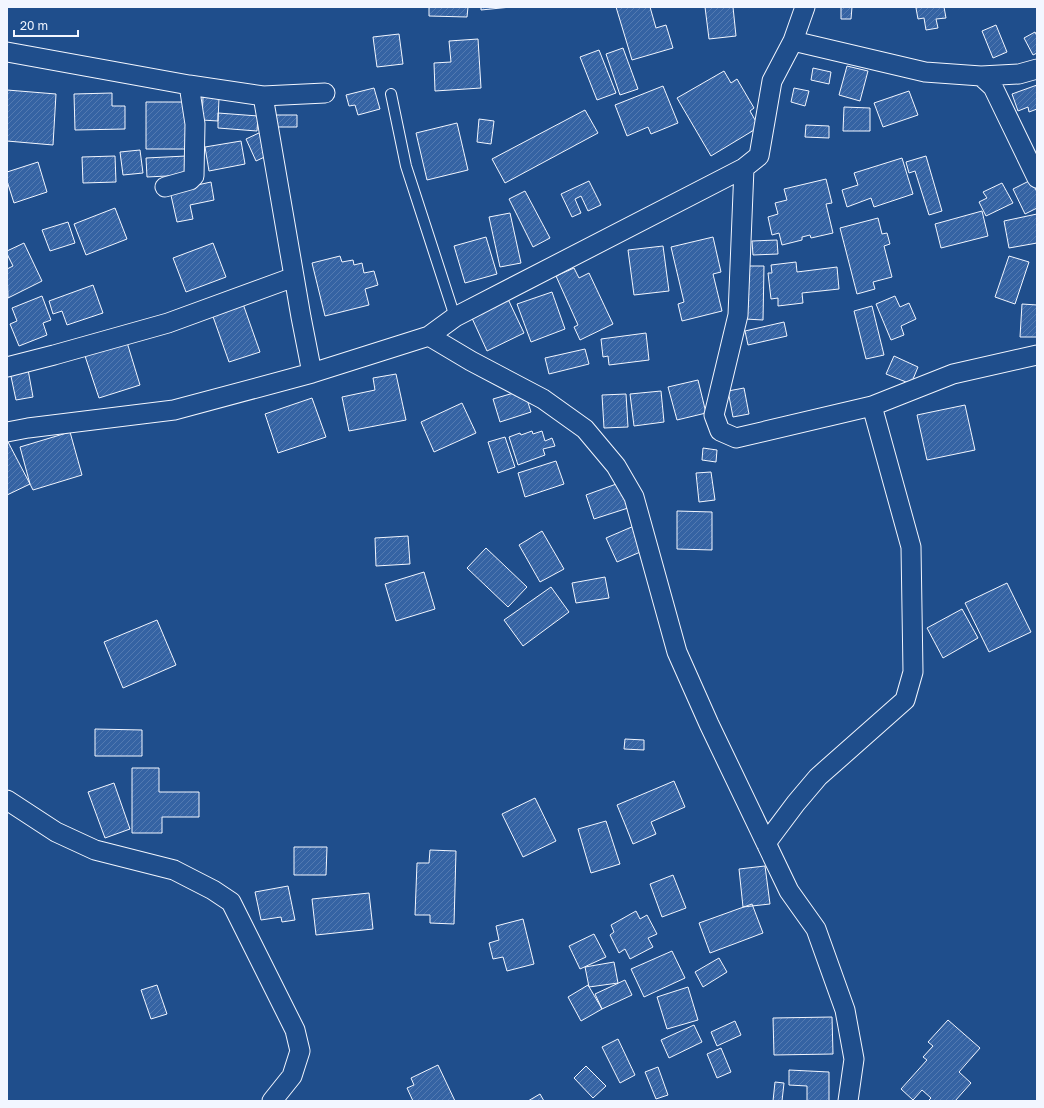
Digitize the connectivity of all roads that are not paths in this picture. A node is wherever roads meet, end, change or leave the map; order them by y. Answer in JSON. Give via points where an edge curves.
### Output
{"nodes":[{"id":1,"x":805,"y":7,"type":"edge"},
{"id":2,"x":793,"y":41,"type":"junction"},
{"id":3,"x":7,"y":52,"type":"edge"},
{"id":4,"x":1037,"y":69,"type":"edge"},
{"id":5,"x":981,"y":76,"type":"junction"},
{"id":6,"x":190,"y":85,"type":"junction"},
{"id":7,"x":325,"y":93,"type":"dead end"},
{"id":8,"x":391,"y":94,"type":"dead end"},
{"id":9,"x":262,"y":96,"type":"junction"},
{"id":10,"x":744,"y":168,"type":"junction"},
{"id":11,"x":1037,"y":178,"type":"edge"},
{"id":12,"x":165,"y":187,"type":"dead end"},
{"id":13,"x":294,"y":277,"type":"junction"},
{"id":14,"x":455,"y":317,"type":"junction"},
{"id":15,"x":429,"y":336,"type":"junction"},
{"id":16,"x":1037,"y":354,"type":"edge"},
{"id":17,"x":7,"y":367,"type":"edge"},
{"id":18,"x":312,"y":373,"type":"junction"},
{"id":19,"x":872,"y":406,"type":"junction"},
{"id":20,"x":7,"y":432,"type":"edge"},
{"id":21,"x":7,"y":800,"type":"edge"},
{"id":22,"x":766,"y":843,"type":"junction"},
{"id":23,"x":272,"y":1101,"type":"edge"},
{"id":24,"x":848,"y":1101,"type":"edge"}],
"edges":[{"from":1,"to":2,"type":"street"},
{"from":2,"to":5,"type":"street","via":[[925,72]]},
{"from":2,"to":10,"type":"street","via":[[772,81],[759,156]]},
{"from":3,"to":6,"type":"street"},
{"from":4,"to":5,"type":"street","via":[[1019,74]]},
{"from":5,"to":11,"type":"street","via":[[993,87]]},
{"from":6,"to":9,"type":"street"},
{"from":6,"to":12,"type":"street","via":[[195,124],[194,176],[190,180]]},
{"from":7,"to":9,"type":"street"},
{"from":8,"to":14,"type":"lane","via":[[406,166]]},
{"from":9,"to":13,"type":"street"},
{"from":10,"to":14,"type":"street"},
{"from":10,"to":19,"type":"street","via":[[738,315],[714,415],[720,431],[736,438]]},
{"from":13,"to":17,"type":"street","via":[[168,323]]},
{"from":13,"to":18,"type":"street"},
{"from":14,"to":15,"type":"street"},
{"from":15,"to":18,"type":"street"},
{"from":15,"to":22,"type":"street","via":[[549,403],[585,429],[616,466],[634,497],[677,652]]},
{"from":16,"to":19,"type":"street","via":[[953,374]]},
{"from":18,"to":20,"type":"street","via":[[174,410]]},
{"from":19,"to":22,"type":"street","via":[[911,547],[913,672],[905,700],[818,777]]},
{"from":21,"to":23,"type":"street","via":[[56,832],[95,850],[174,870],[231,902],[295,1030],[300,1051],[292,1076]]},
{"from":22,"to":24,"type":"street","via":[[788,891],[816,929],[845,1010],[854,1059]]}]}
